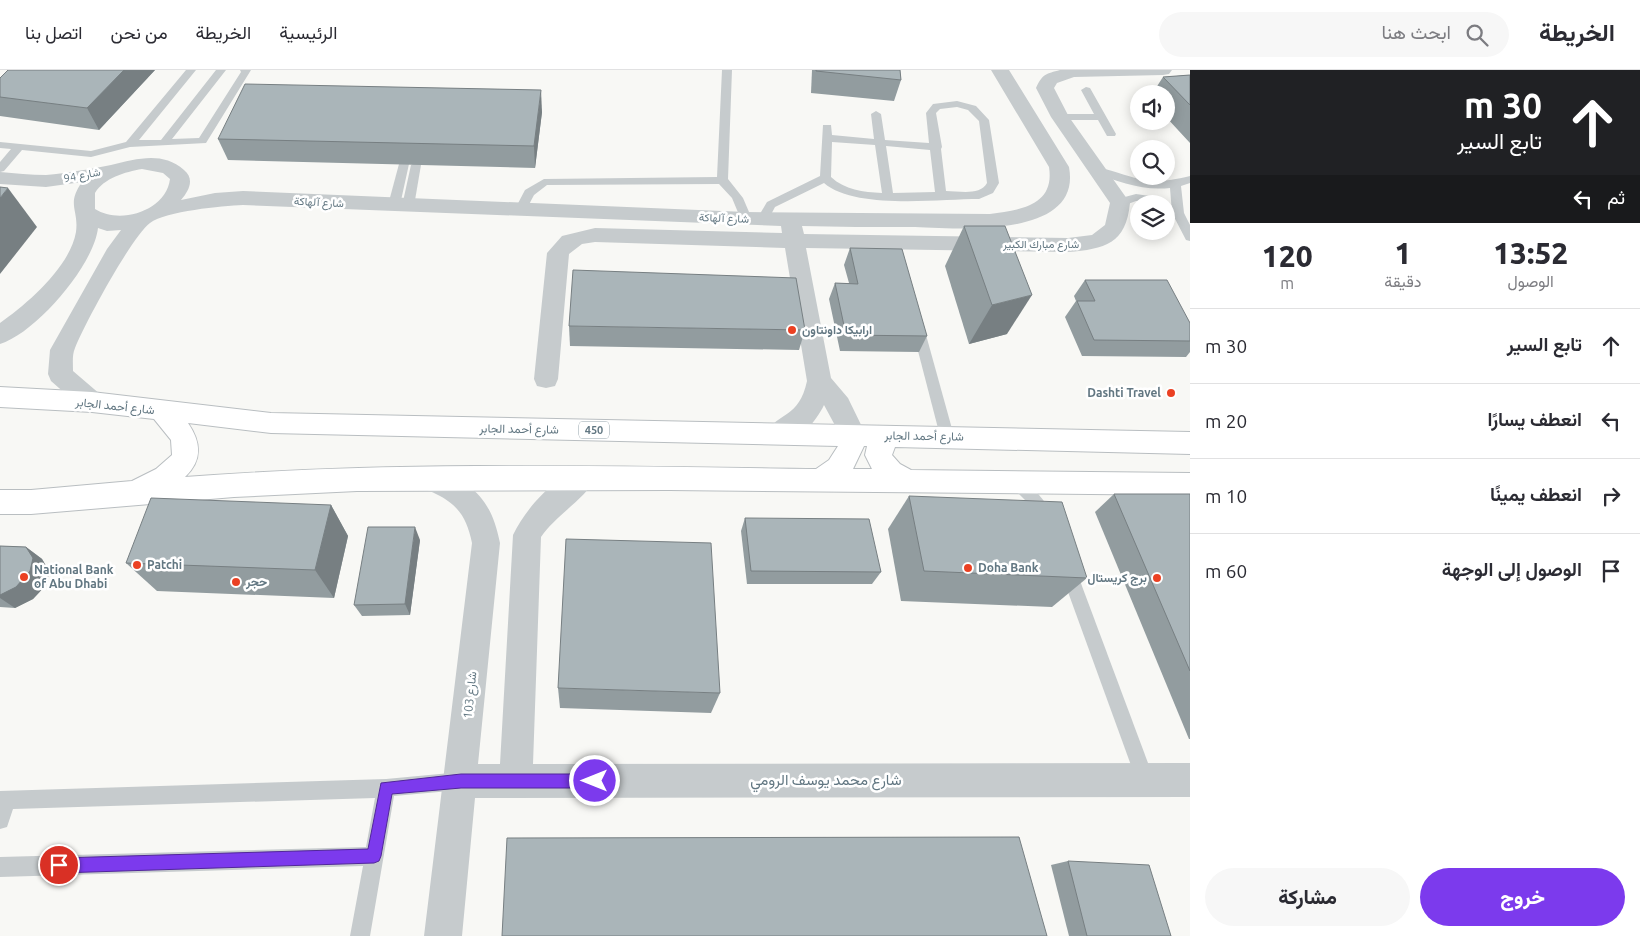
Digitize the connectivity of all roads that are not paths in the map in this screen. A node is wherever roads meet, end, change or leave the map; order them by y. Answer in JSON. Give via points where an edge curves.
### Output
{"nodes":[{"id":1,"x":191,"y":70,"type":"edge"},
{"id":2,"x":221,"y":70,"type":"edge"},
{"id":3,"x":245,"y":70,"type":"edge"},
{"id":4,"x":727,"y":70,"type":"edge"},
{"id":5,"x":1000,"y":70,"type":"edge"},
{"id":6,"x":1135,"y":70,"type":"edge"},
{"id":7,"x":1163,"y":70,"type":"edge"},
{"id":8,"x":1092,"y":77,"type":"edge"},
{"id":9,"x":876,"y":114,"type":"dead end"},
{"id":10,"x":1060,"y":117,"type":"junction"},
{"id":11,"x":1102,"y":117,"type":"junction"},
{"id":12,"x":1111,"y":134,"type":"dead end"},
{"id":13,"x":165,"y":141,"type":"junction"},
{"id":14,"x":880,"y":142,"type":"junction"},
{"id":15,"x":130,"y":144,"type":"junction"},
{"id":16,"x":0,"y":145,"type":"edge"},
{"id":17,"x":19,"y":147,"type":"junction"},
{"id":18,"x":937,"y":147,"type":"junction"},
{"id":19,"x":404,"y":164,"type":"edge"},
{"id":20,"x":416,"y":165,"type":"edge"},
{"id":21,"x":119,"y":168,"type":"junction"},
{"id":22,"x":171,"y":168,"type":"junction"},
{"id":23,"x":0,"y":169,"type":"edge"},
{"id":24,"x":1097,"y":170,"type":"junction"},
{"id":25,"x":0,"y":178,"type":"edge"},
{"id":26,"x":825,"y":178,"type":"junction"},
{"id":27,"x":1190,"y":179,"type":"edge"},
{"id":28,"x":722,"y":180,"type":"junction"},
{"id":29,"x":46,"y":181,"type":"junction"},
{"id":30,"x":1130,"y":182,"type":"edge"},
{"id":31,"x":1175,"y":184,"type":"joint"},
{"id":32,"x":1145,"y":185,"type":"edge"},
{"id":33,"x":1169,"y":185,"type":"edge"},
{"id":34,"x":888,"y":194,"type":"junction"},
{"id":35,"x":941,"y":195,"type":"junction"},
{"id":36,"x":243,"y":198,"type":"junction"},
{"id":37,"x":1130,"y":198,"type":"edge"},
{"id":38,"x":1120,"y":202,"type":"junction"},
{"id":39,"x":401,"y":205,"type":"junction"},
{"id":40,"x":1175,"y":210,"type":"edge"},
{"id":41,"x":520,"y":211,"type":"junction"},
{"id":42,"x":86,"y":212,"type":"junction"},
{"id":43,"x":1178,"y":212,"type":"junction"},
{"id":44,"x":150,"y":216,"type":"junction"},
{"id":45,"x":755,"y":219,"type":"junction"},
{"id":46,"x":792,"y":230,"type":"junction"},
{"id":47,"x":1190,"y":237,"type":"edge"},
{"id":48,"x":913,"y":308,"type":"edge"},
{"id":49,"x":0,"y":334,"type":"edge"},
{"id":50,"x":546,"y":379,"type":"dead end"},
{"id":51,"x":819,"y":381,"type":"junction"},
{"id":52,"x":0,"y":397,"type":"edge"},
{"id":53,"x":92,"y":402,"type":"junction"},
{"id":54,"x":162,"y":411,"type":"junction"},
{"id":55,"x":779,"y":434,"type":"junction"},
{"id":56,"x":853,"y":435,"type":"junction"},
{"id":57,"x":890,"y":435,"type":"junction"},
{"id":58,"x":947,"y":436,"type":"junction"},
{"id":59,"x":1190,"y":443,"type":"edge"},
{"id":60,"x":582,"y":478,"type":"junction"},
{"id":61,"x":432,"y":480,"type":"junction"},
{"id":62,"x":819,"y":480,"type":"junction"},
{"id":63,"x":906,"y":480,"type":"junction"},
{"id":64,"x":1015,"y":483,"type":"junction"},
{"id":65,"x":1190,"y":484,"type":"edge"},
{"id":66,"x":134,"y":492,"type":"junction"},
{"id":67,"x":0,"y":502,"type":"edge"},
{"id":68,"x":1053,"y":531,"type":"edge"},
{"id":69,"x":1063,"y":559,"type":"edge"},
{"id":70,"x":1146,"y":778,"type":"junction"},
{"id":71,"x":1190,"y":780,"type":"edge"},
{"id":72,"x":461,"y":781,"type":"junction"},
{"id":73,"x":516,"y":782,"type":"junction"},
{"id":74,"x":386,"y":788,"type":"junction"},
{"id":75,"x":3,"y":800,"type":"edge"},
{"id":76,"x":0,"y":820,"type":"edge"},
{"id":77,"x":374,"y":856,"type":"junction"},
{"id":78,"x":0,"y":867,"type":"edge"},
{"id":79,"x":360,"y":936,"type":"edge"},
{"id":80,"x":444,"y":936,"type":"edge"}],
"edges":[{"from":1,"to":15,"type":"lane"},
{"from":2,"to":13,"type":"lane"},
{"from":3,"to":13,"type":"lane","via":[[202,141]]},
{"from":4,"to":28,"type":"lane"},
{"from":5,"to":46,"type":"street","name":"شارع آلهاكة","via":[[1059,168],[1060,184],[1054,197],[1041,208],[1016,218],[990,221]]},
{"from":6,"to":7,"type":"street"},
{"from":6,"to":8,"type":"street"},
{"from":8,"to":10,"type":"street","via":[[1073,72],[1049,79],[1045,88]]},
{"from":8,"to":11,"type":"lane"},
{"from":9,"to":14,"type":"lane"},
{"from":10,"to":11,"type":"lane"},
{"from":10,"to":24,"type":"street"},
{"from":11,"to":12,"type":"lane"},
{"from":13,"to":15,"type":"lane"},
{"from":14,"to":18,"type":"lane"},
{"from":14,"to":26,"type":"lane","via":[[827,132]]},
{"from":14,"to":34,"type":"lane"},
{"from":15,"to":17,"type":"lane","via":[[91,154]]},
{"from":16,"to":17,"type":"lane"},
{"from":17,"to":23,"type":"lane"},
{"from":18,"to":35,"type":"lane"},
{"from":18,"to":35,"type":"lane","via":[[932,113],[937,106],[957,104],[972,108],[981,115],[992,187],[979,195]]},
{"from":19,"to":39,"type":"lane"},
{"from":20,"to":39,"type":"lane"},
{"from":21,"to":22,"type":"street","name":"شارع آلهاكة","via":[[147,163]]},
{"from":21,"to":29,"type":"street","name":"شارع 94"},
{"from":21,"to":42,"type":"street","via":[[89,186],[83,198]]},
{"from":22,"to":36,"type":"street","name":"شارع آلهاكة","via":[[192,180]]},
{"from":22,"to":44,"type":"street","via":[[180,181],[180,189],[169,205]]},
{"from":24,"to":30,"type":"lane"},
{"from":24,"to":38,"type":"street"},
{"from":25,"to":29,"type":"street","name":"شارع 94"},
{"from":26,"to":34,"type":"lane","via":[[835,188],[850,194]]},
{"from":26,"to":45,"type":"lane","via":[[771,205]]},
{"from":27,"to":31,"type":"lane"},
{"from":28,"to":41,"type":"lane","via":[[544,182],[529,193]]},
{"from":28,"to":45,"type":"lane","via":[[734,189]]},
{"from":29,"to":42,"type":"street","name":"شارع 94","via":[[74,198]]},
{"from":31,"to":43,"type":"lane"},
{"from":32,"to":33,"type":"lane"},
{"from":34,"to":35,"type":"lane"},
{"from":36,"to":39,"type":"street","name":"شارع آلهاكة"},
{"from":36,"to":44,"type":"street","name":"شارع آلهاكة","via":[[206,202]]},
{"from":37,"to":38,"type":"lane"},
{"from":38,"to":46,"type":"street","name":"شارع مبارك الكبير","via":[[1116,226],[1109,235],[1094,243],[896,248]]},
{"from":39,"to":41,"type":"street","name":"شارع آلهاكة"},
{"from":40,"to":43,"type":"lane"},
{"from":41,"to":45,"type":"street","name":"شارع آلهاكة"},
{"from":42,"to":44,"type":"street","name":"شارع آلهاكة","via":[[96,220],[116,223]]},
{"from":42,"to":49,"type":"street","via":[[85,240],[64,275],[44,300]]},
{"from":43,"to":47,"type":"lane"},
{"from":44,"to":53,"type":"street","via":[[118,250],[62,350],[60,374]]},
{"from":45,"to":46,"type":"street","name":"شارع آلهاكة"},
{"from":46,"to":50,"type":"street","via":[[595,235],[568,241],[562,246],[557,259]]},
{"from":46,"to":51,"type":"street"},
{"from":48,"to":58,"type":"lane"},
{"from":51,"to":55,"type":"street","via":[[812,406],[793,427]]},
{"from":51,"to":56,"type":"street","via":[[839,405]]},
{"from":52,"to":53,"type":"main road","name":"شارع أحمد الجابر","number":"450"},
{"from":53,"to":54,"type":"main road","name":"شارع أحمد الجابر","number":"450"},
{"from":54,"to":55,"type":"main road","name":"شارع أحمد الجابر","number":"450","via":[[271,423]]},
{"from":54,"to":66,"type":"main road","via":[[181,433],[186,444],[185,457],[173,472]]},
{"from":55,"to":56,"type":"main road","name":"شارع أحمد الجابر","number":"450"},
{"from":56,"to":57,"type":"main road","name":"شارع أحمد الجابر","number":"450"},
{"from":56,"to":62,"type":"main road","via":[[852,446],[841,466]]},
{"from":57,"to":58,"type":"main road","name":"شارع أحمد الجابر","number":"450"},
{"from":57,"to":63,"type":"main road","via":[[878,449],[879,458],[884,468]]},
{"from":58,"to":59,"type":"main road","name":"شارع أحمد الجابر","number":"450"},
{"from":60,"to":61,"type":"main road"},
{"from":60,"to":62,"type":"main road"},
{"from":60,"to":73,"type":"street","via":[[551,504],[528,535]]},
{"from":61,"to":66,"type":"main road","via":[[347,480]]},
{"from":61,"to":72,"type":"street","name":"شارع 103","via":[[454,488],[471,503],[483,521],[486,544]]},
{"from":62,"to":63,"type":"main road"},
{"from":63,"to":64,"type":"main road"},
{"from":64,"to":65,"type":"main road"},
{"from":64,"to":68,"type":"lane","via":[[1035,501]]},
{"from":66,"to":67,"type":"main road"},
{"from":69,"to":70,"type":"lane"},
{"from":70,"to":71,"type":"street","name":"شارع محمد يوسف الرومي"},
{"from":70,"to":73,"type":"street","name":"شارع محمد يوسف الرومي"},
{"from":72,"to":73,"type":"street","name":"شارع محمد يوسف الرومي"},
{"from":72,"to":74,"type":"lane"},
{"from":72,"to":80,"type":"street","name":"شارع 103"},
{"from":74,"to":75,"type":"lane"},
{"from":74,"to":77,"type":"lane"},
{"from":75,"to":76,"type":"lane"},
{"from":77,"to":78,"type":"lane"},
{"from":77,"to":79,"type":"lane"}]}
